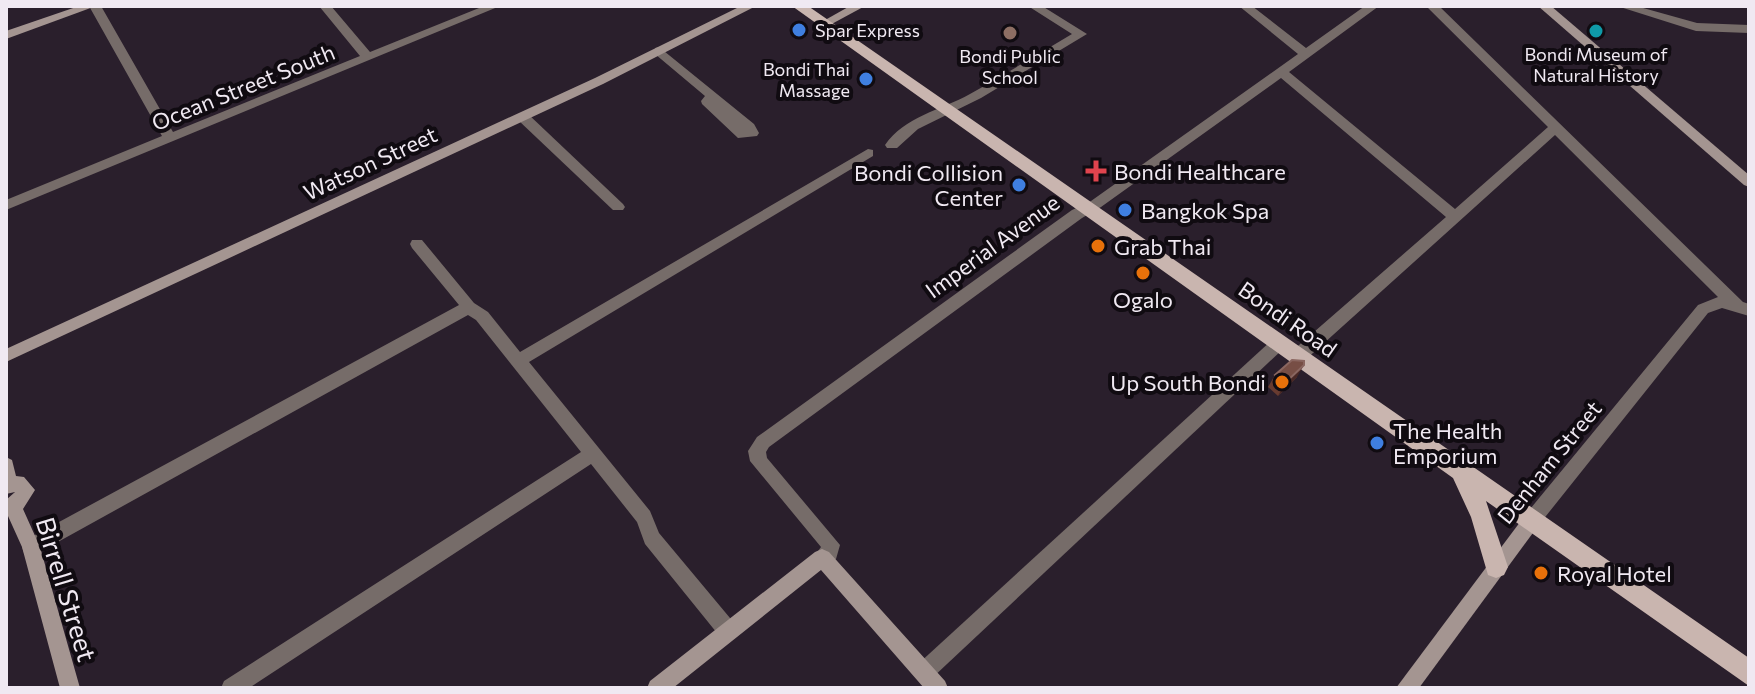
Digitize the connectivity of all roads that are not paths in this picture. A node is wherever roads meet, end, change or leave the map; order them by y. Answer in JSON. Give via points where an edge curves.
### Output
{"nodes":[{"id":1,"x":92,"y":6,"type":"edge"},
{"id":2,"x":325,"y":6,"type":"edge"},
{"id":3,"x":494,"y":6,"type":"edge"},
{"id":4,"x":750,"y":6,"type":"edge"},
{"id":5,"x":799,"y":6,"type":"edge"},
{"id":6,"x":859,"y":6,"type":"edge"},
{"id":7,"x":1034,"y":6,"type":"edge"},
{"id":8,"x":1245,"y":6,"type":"edge"},
{"id":9,"x":1373,"y":6,"type":"edge"},
{"id":10,"x":1432,"y":6,"type":"edge"},
{"id":11,"x":1544,"y":6,"type":"edge"},
{"id":12,"x":1623,"y":6,"type":"edge"},
{"id":13,"x":824,"y":24,"type":"junction"},
{"id":14,"x":1749,"y":29,"type":"edge"},
{"id":15,"x":6,"y":35,"type":"edge"},
{"id":16,"x":659,"y":51,"type":"junction"},
{"id":17,"x":1305,"y":54,"type":"junction"},
{"id":18,"x":368,"y":58,"type":"junction"},
{"id":19,"x":1282,"y":72,"type":"junction"},
{"id":20,"x":711,"y":97,"type":"dead end"},
{"id":21,"x":947,"y":110,"type":"junction"},
{"id":22,"x":523,"y":117,"type":"junction"},
{"id":23,"x":1557,"y":126,"type":"junction"},
{"id":24,"x":170,"y":138,"type":"junction"},
{"id":25,"x":892,"y":145,"type":"dead end"},
{"id":26,"x":868,"y":153,"type":"dead end"},
{"id":27,"x":1749,"y":182,"type":"edge"},
{"id":28,"x":6,"y":205,"type":"edge"},
{"id":29,"x":618,"y":207,"type":"dead end"},
{"id":30,"x":1086,"y":209,"type":"junction"},
{"id":31,"x":1453,"y":215,"type":"junction"},
{"id":32,"x":417,"y":244,"type":"dead end"},
{"id":33,"x":469,"y":307,"type":"junction"},
{"id":34,"x":1744,"y":308,"type":"edge"},
{"id":35,"x":1278,"y":344,"type":"junction"},
{"id":36,"x":6,"y":356,"type":"edge"},
{"id":37,"x":1297,"y":357,"type":"junction"},
{"id":38,"x":518,"y":361,"type":"junction"},
{"id":39,"x":592,"y":454,"type":"junction"},
{"id":40,"x":6,"y":465,"type":"edge"},
{"id":41,"x":1460,"y":469,"type":"junction"},
{"id":42,"x":7,"y":486,"type":"edge"},
{"id":43,"x":9,"y":508,"type":"edge"},
{"id":44,"x":1532,"y":520,"type":"junction"},
{"id":45,"x":31,"y":547,"type":"junction"},
{"id":46,"x":822,"y":558,"type":"junction"},
{"id":47,"x":1496,"y":567,"type":"junction"},
{"id":48,"x":728,"y":631,"type":"junction"},
{"id":49,"x":924,"y":672,"type":"junction"},
{"id":50,"x":1749,"y":673,"type":"edge"},
{"id":51,"x":70,"y":688,"type":"edge"},
{"id":52,"x":231,"y":688,"type":"edge"},
{"id":53,"x":657,"y":688,"type":"edge"},
{"id":54,"x":938,"y":688,"type":"edge"},
{"id":55,"x":1406,"y":688,"type":"edge"}],
"edges":[{"from":1,"to":15,"type":"street"},
{"from":1,"to":24,"type":"street"},
{"from":2,"to":18,"type":"street"},
{"from":3,"to":18,"type":"street","name":"Ocean Street South"},
{"from":4,"to":16,"type":"street","name":"Watson Street"},
{"from":5,"to":13,"type":"main road","name":"Bondi Road"},
{"from":6,"to":13,"type":"street"},
{"from":7,"to":21,"type":"street","via":[[1081,34]]},
{"from":8,"to":17,"type":"street"},
{"from":9,"to":17,"type":"street","name":"Imperial Avenue"},
{"from":10,"to":23,"type":"street"},
{"from":11,"to":27,"type":"street"},
{"from":12,"to":14,"type":"street","via":[[1696,27]]},
{"from":13,"to":21,"type":"main road","name":"Bondi Road"},
{"from":16,"to":20,"type":"street"},
{"from":16,"to":22,"type":"street","name":"Watson Street"},
{"from":17,"to":19,"type":"street","name":"Imperial Avenue"},
{"from":18,"to":24,"type":"street","name":"Ocean Street South"},
{"from":19,"to":30,"type":"street","name":"Imperial Avenue"},
{"from":19,"to":31,"type":"street"},
{"from":21,"to":25,"type":"street"},
{"from":21,"to":30,"type":"main road","name":"Bondi Road"},
{"from":22,"to":29,"type":"street"},
{"from":22,"to":36,"type":"street","name":"Watson Street"},
{"from":23,"to":31,"type":"street"},
{"from":23,"to":34,"type":"street"},
{"from":24,"to":28,"type":"street","name":"Ocean Street South"},
{"from":26,"to":38,"type":"street"},
{"from":30,"to":35,"type":"main road","name":"Bondi Road"},
{"from":30,"to":46,"type":"street","name":"Imperial Avenue","via":[[759,446],[759,461],[828,540],[831,549]]},
{"from":31,"to":37,"type":"street"},
{"from":32,"to":33,"type":"street"},
{"from":33,"to":38,"type":"street"},
{"from":33,"to":45,"type":"street"},
{"from":34,"to":44,"type":"street","name":"Denham Street","via":[[1721,302],[1703,309]]},
{"from":35,"to":37,"type":"main road","name":"Bondi Road"},
{"from":35,"to":49,"type":"street"},
{"from":37,"to":41,"type":"main road","name":"Bondi Road"},
{"from":38,"to":39,"type":"street"},
{"from":39,"to":48,"type":"street"},
{"from":39,"to":52,"type":"street"},
{"from":40,"to":42,"type":"street"},
{"from":41,"to":44,"type":"main road","name":"Bondi Road"},
{"from":41,"to":47,"type":"main road","via":[[1482,517]]},
{"from":42,"to":43,"type":"street","name":"Birrell Street","via":[[25,487],[25,494]]},
{"from":43,"to":45,"type":"street","name":"Birrell Street"},
{"from":44,"to":47,"type":"street","name":"Denham Street"},
{"from":44,"to":50,"type":"main road","name":"Bondi Road"},
{"from":45,"to":51,"type":"street","name":"Birrell Street"},
{"from":46,"to":48,"type":"street"},
{"from":46,"to":49,"type":"street"},
{"from":47,"to":55,"type":"street","name":"Denham Street"},
{"from":48,"to":53,"type":"street"},
{"from":49,"to":54,"type":"street"}]}
